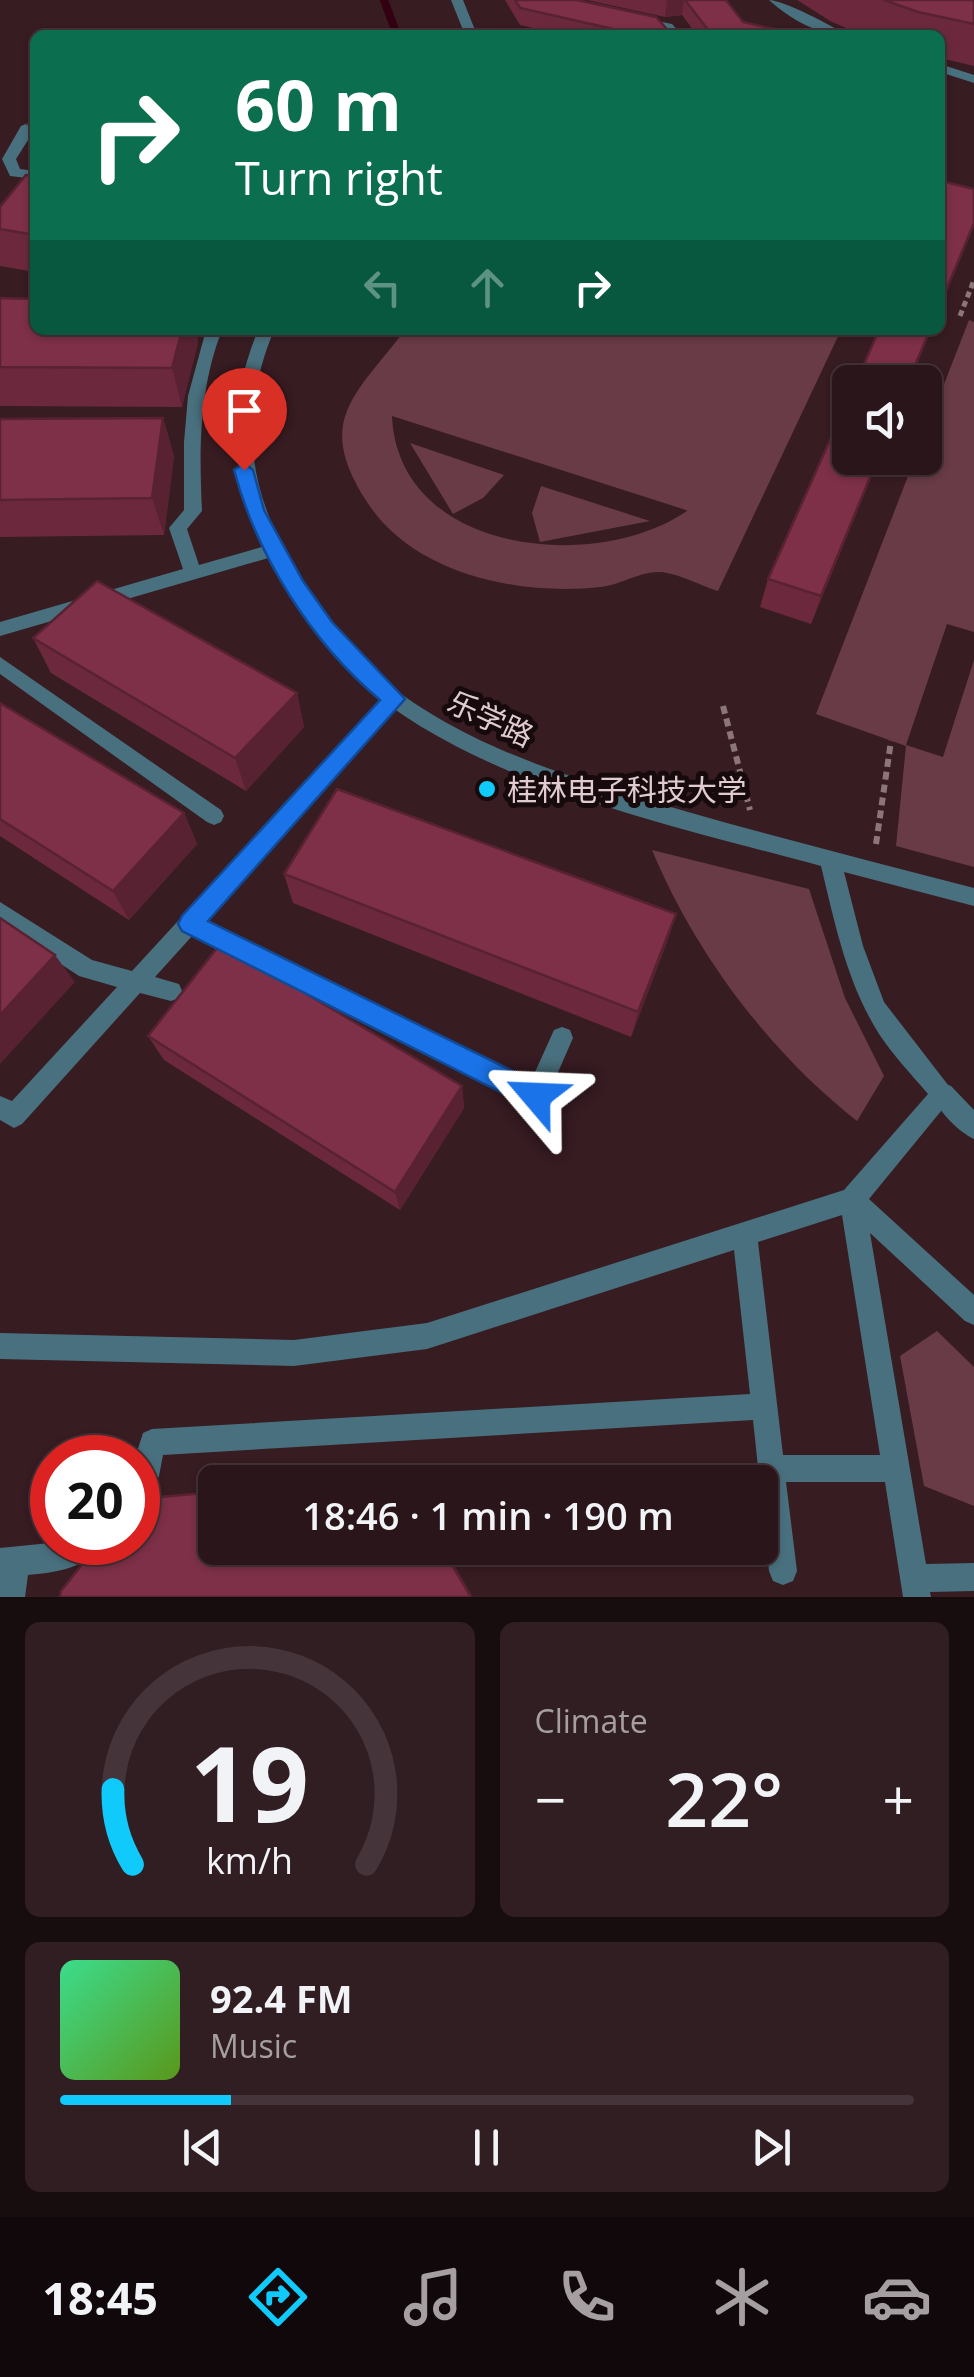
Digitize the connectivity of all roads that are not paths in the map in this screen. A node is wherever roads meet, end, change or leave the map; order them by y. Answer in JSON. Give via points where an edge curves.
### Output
{"nodes":[{"id":1,"x":457,"y":0,"type":"edge"},
{"id":2,"x":775,"y":0,"type":"edge"},
{"id":3,"x":634,"y":20,"type":"edge"},
{"id":4,"x":468,"y":30,"type":"edge"},
{"id":5,"x":670,"y":30,"type":"edge"},
{"id":6,"x":829,"y":30,"type":"edge"},
{"id":7,"x":945,"y":70,"type":"edge"},
{"id":8,"x":974,"y":79,"type":"edge"},
{"id":9,"x":30,"y":127,"type":"edge"},
{"id":10,"x":30,"y":175,"type":"edge"},
{"id":11,"x":207,"y":335,"type":"edge"},
{"id":12,"x":264,"y":335,"type":"edge"},
{"id":13,"x":170,"y":440,"type":"dead end"},
{"id":14,"x":189,"y":440,"type":"junction"},
{"id":15,"x":276,"y":549,"type":"junction"},
{"id":16,"x":192,"y":573,"type":"junction"},
{"id":17,"x":0,"y":629,"type":"edge"},
{"id":18,"x":0,"y":664,"type":"edge"},
{"id":19,"x":394,"y":699,"type":"junction"},
{"id":20,"x":214,"y":816,"type":"dead end"},
{"id":21,"x":830,"y":859,"type":"junction"},
{"id":22,"x":974,"y":896,"type":"edge"},
{"id":23,"x":0,"y":912,"type":"edge"},
{"id":24,"x":190,"y":924,"type":"junction"},
{"id":25,"x":135,"y":984,"type":"junction"},
{"id":26,"x":171,"y":992,"type":"dead end"},
{"id":27,"x":562,"y":1038,"type":"dead end"},
{"id":28,"x":943,"y":1094,"type":"junction"},
{"id":29,"x":0,"y":1107,"type":"edge"},
{"id":30,"x":974,"y":1127,"type":"edge"},
{"id":31,"x":852,"y":1200,"type":"junction"},
{"id":32,"x":746,"y":1237,"type":"junction"},
{"id":33,"x":974,"y":1312,"type":"edge"},
{"id":34,"x":0,"y":1346,"type":"edge"},
{"id":35,"x":766,"y":1406,"type":"junction"},
{"id":36,"x":160,"y":1442,"type":"edge"},
{"id":37,"x":773,"y":1465,"type":"edge"},
{"id":38,"x":778,"y":1468,"type":"edge"},
{"id":39,"x":894,"y":1469,"type":"junction"},
{"id":40,"x":778,"y":1519,"type":"edge"},
{"id":41,"x":8,"y":1562,"type":"edge"},
{"id":42,"x":783,"y":1570,"type":"dead end"},
{"id":43,"x":974,"y":1577,"type":"edge"},
{"id":44,"x":916,"y":1587,"type":"edge"},
{"id":45,"x":11,"y":1597,"type":"edge"}],
"edges":[{"from":1,"to":4,"type":"street"},
{"from":2,"to":6,"type":"street"},
{"from":3,"to":5,"type":"street"},
{"from":7,"to":8,"type":"street"},
{"from":9,"to":10,"type":"street","via":[[9,159],[15,173]]},
{"from":11,"to":14,"type":"street"},
{"from":12,"to":15,"type":"street","name":"乐学路","via":[[252,358],[241,430],[255,510]]},
{"from":13,"to":14,"type":"street"},
{"from":14,"to":16,"type":"street","via":[[193,511],[178,528]]},
{"from":15,"to":16,"type":"street"},
{"from":15,"to":19,"type":"street","name":"乐学路","via":[[324,628]]},
{"from":16,"to":17,"type":"street"},
{"from":18,"to":20,"type":"street"},
{"from":19,"to":21,"type":"street","name":"乐学路","via":[[515,764]]},
{"from":19,"to":24,"type":"street"},
{"from":21,"to":22,"type":"street","name":"乐学路"},
{"from":21,"to":28,"type":"street","via":[[869,990],[887,1027]]},
{"from":23,"to":25,"type":"street","via":[[87,969]]},
{"from":24,"to":25,"type":"street"},
{"from":24,"to":27,"type":"street","via":[[536,1096]]},
{"from":25,"to":26,"type":"street"},
{"from":25,"to":29,"type":"street","via":[[14,1116]]},
{"from":28,"to":30,"type":"street"},
{"from":28,"to":31,"type":"street"},
{"from":31,"to":32,"type":"street"},
{"from":31,"to":33,"type":"street"},
{"from":31,"to":39,"type":"street"},
{"from":32,"to":34,"type":"street","via":[[427,1336],[353,1347],[294,1353]]},
{"from":32,"to":35,"type":"street"},
{"from":35,"to":36,"type":"street"},
{"from":35,"to":37,"type":"street"},
{"from":38,"to":39,"type":"street"},
{"from":39,"to":44,"type":"street"},
{"from":40,"to":42,"type":"street"},
{"from":41,"to":45,"type":"street"},
{"from":43,"to":44,"type":"street"}]}
